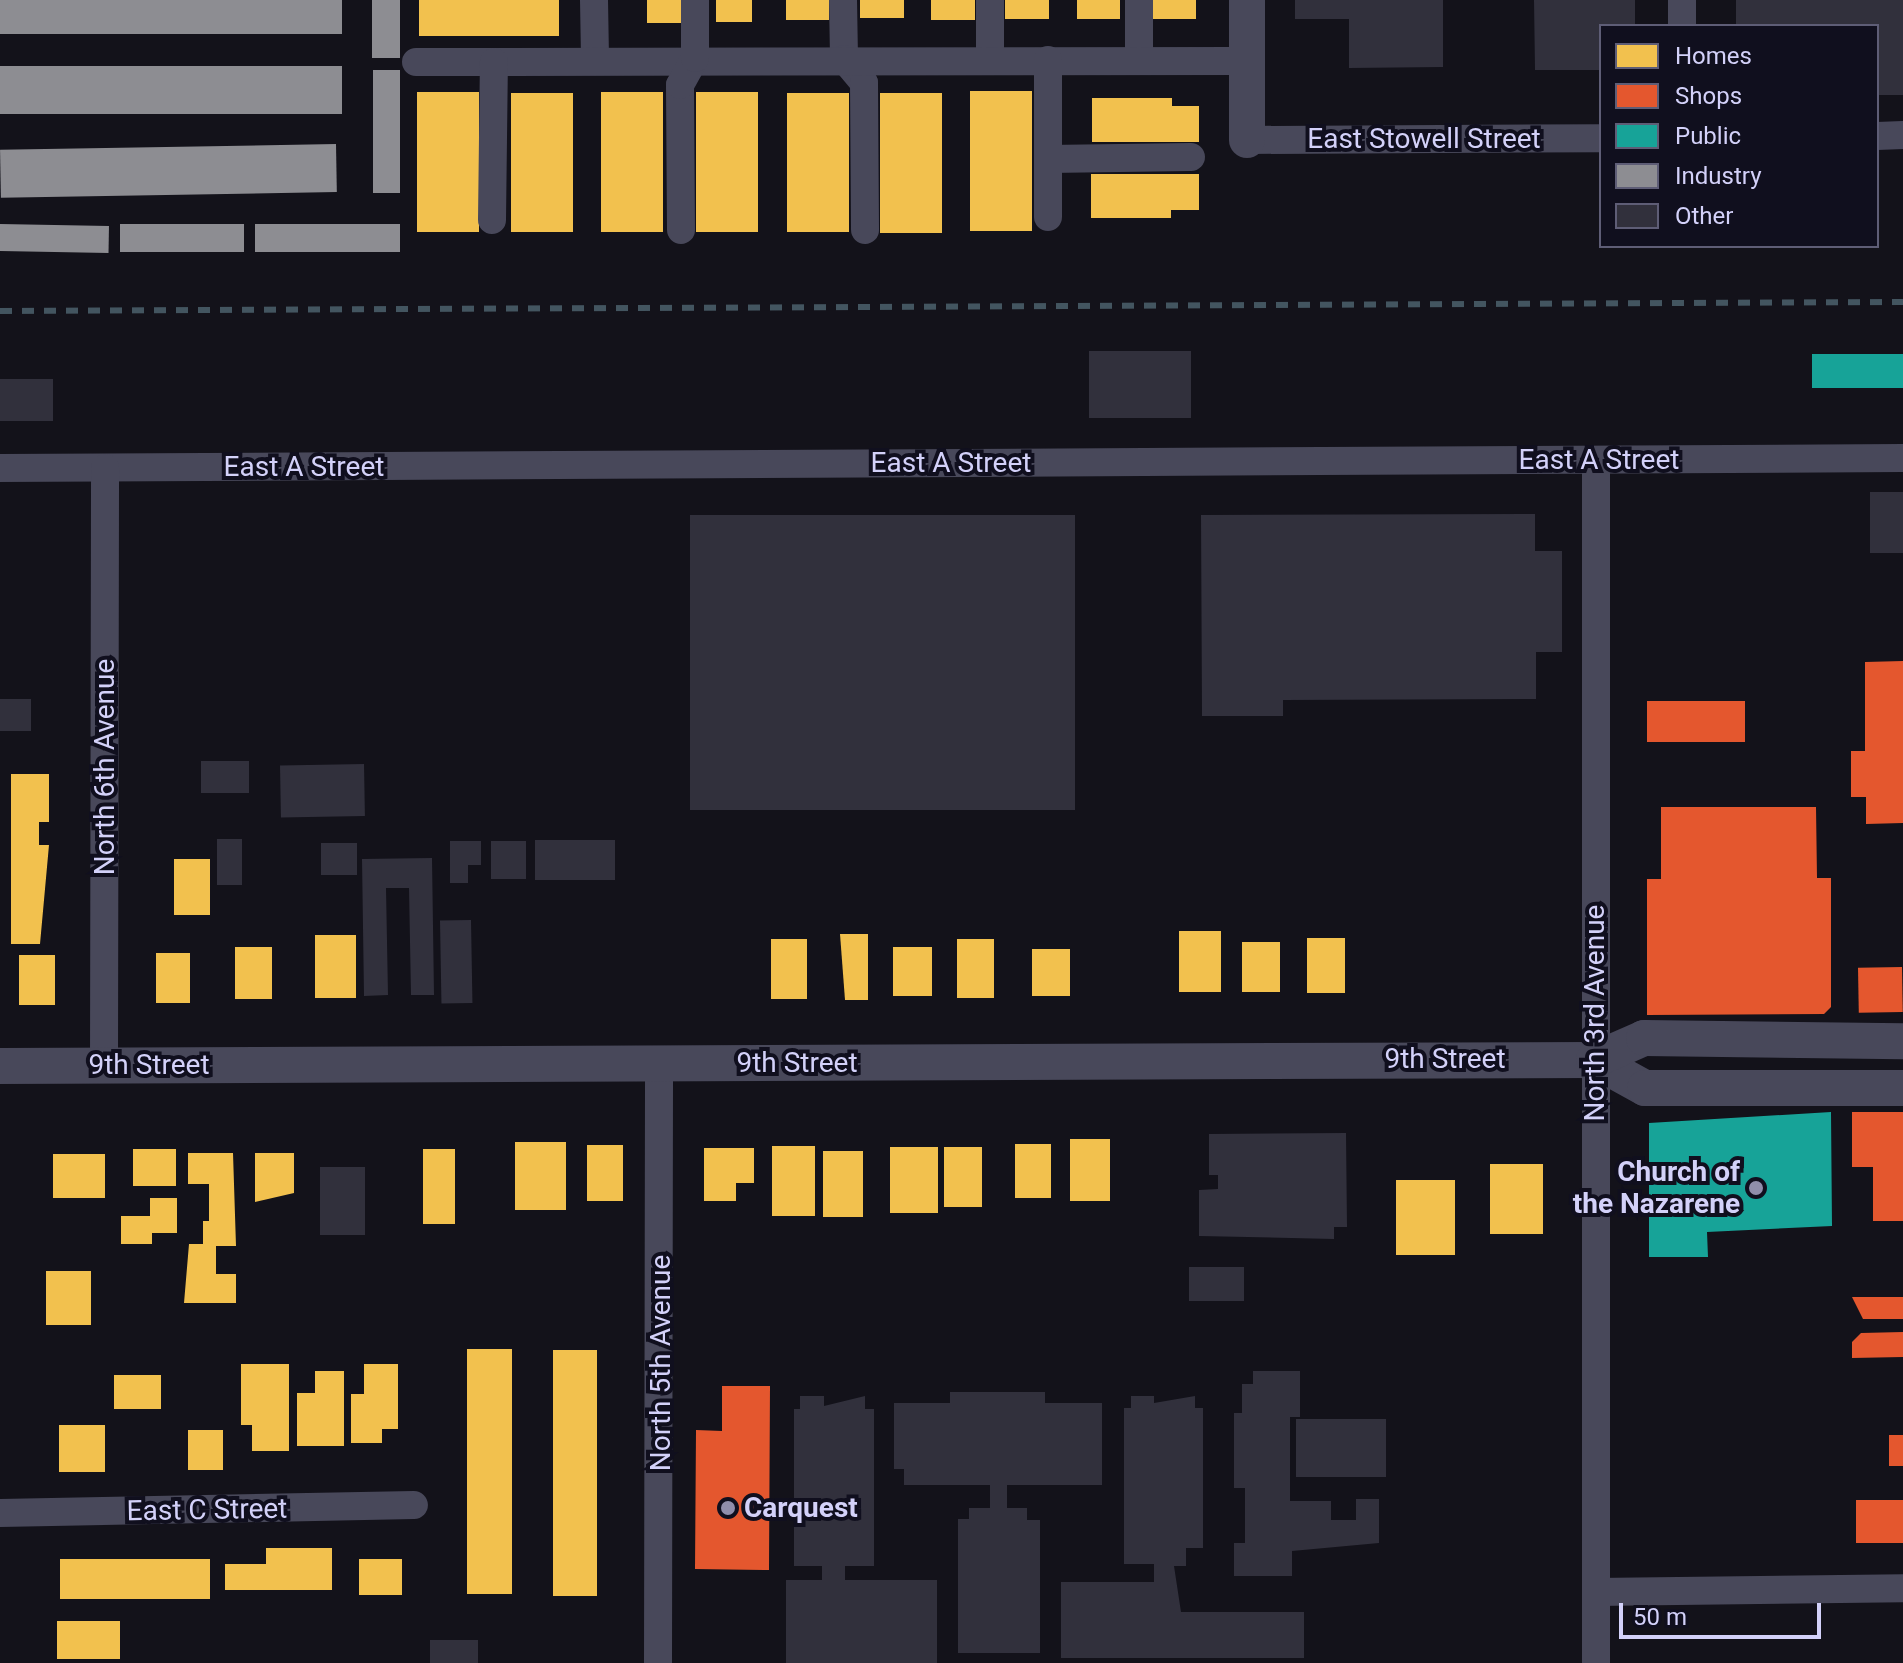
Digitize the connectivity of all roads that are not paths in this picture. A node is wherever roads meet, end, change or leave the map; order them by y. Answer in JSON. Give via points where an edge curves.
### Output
{"nodes":[{"id":1,"x":594,"y":0,"type":"edge"},
{"id":2,"x":695,"y":0,"type":"edge"},
{"id":3,"x":843,"y":0,"type":"edge"},
{"id":4,"x":990,"y":0,"type":"edge"},
{"id":5,"x":1139,"y":0,"type":"edge"},
{"id":6,"x":1247,"y":0,"type":"edge"},
{"id":7,"x":1682,"y":0,"type":"edge"},
{"id":8,"x":1682,"y":24,"type":"edge"},
{"id":9,"x":595,"y":57,"type":"junction"},
{"id":10,"x":695,"y":58,"type":"junction"},
{"id":11,"x":844,"y":59,"type":"junction"},
{"id":12,"x":990,"y":60,"type":"junction"},
{"id":13,"x":1048,"y":60,"type":"junction"},
{"id":14,"x":1139,"y":60,"type":"junction"},
{"id":15,"x":1247,"y":61,"type":"junction"},
{"id":16,"x":416,"y":62,"type":"dead end"},
{"id":17,"x":494,"y":62,"type":"junction"},
{"id":18,"x":1903,"y":135,"type":"edge"},
{"id":19,"x":1879,"y":136,"type":"edge"},
{"id":20,"x":1599,"y":138,"type":"edge"},
{"id":21,"x":1247,"y":140,"type":"joint"},
{"id":22,"x":1191,"y":157,"type":"dead end"},
{"id":23,"x":1048,"y":159,"type":"junction"},
{"id":24,"x":1048,"y":217,"type":"dead end"},
{"id":25,"x":492,"y":220,"type":"dead end"},
{"id":26,"x":681,"y":230,"type":"dead end"},
{"id":27,"x":865,"y":230,"type":"dead end"},
{"id":28,"x":1903,"y":458,"type":"edge"},
{"id":29,"x":1596,"y":460,"type":"junction"},
{"id":30,"x":0,"y":468,"type":"edge"},
{"id":31,"x":105,"y":468,"type":"junction"},
{"id":32,"x":1903,"y":1041,"type":"edge"},
{"id":33,"x":1594,"y":1060,"type":"junction"},
{"id":34,"x":659,"y":1064,"type":"junction"},
{"id":35,"x":0,"y":1066,"type":"edge"},
{"id":36,"x":104,"y":1066,"type":"junction"},
{"id":37,"x":1903,"y":1088,"type":"edge"},
{"id":38,"x":414,"y":1505,"type":"dead end"},
{"id":39,"x":0,"y":1513,"type":"edge"},
{"id":40,"x":1903,"y":1588,"type":"edge"},
{"id":41,"x":1596,"y":1592,"type":"junction"},
{"id":42,"x":658,"y":1663,"type":"edge"},
{"id":43,"x":1596,"y":1663,"type":"edge"}],
"edges":[{"from":1,"to":9,"type":"street"},
{"from":2,"to":10,"type":"street"},
{"from":3,"to":11,"type":"street"},
{"from":4,"to":12,"type":"street"},
{"from":5,"to":14,"type":"street"},
{"from":6,"to":15,"type":"street"},
{"from":7,"to":8,"type":"street"},
{"from":9,"to":10,"type":"street"},
{"from":9,"to":17,"type":"street"},
{"from":10,"to":11,"type":"street"},
{"from":10,"to":26,"type":"street","via":[[680,85]]},
{"from":11,"to":12,"type":"street"},
{"from":11,"to":27,"type":"street","via":[[864,83]]},
{"from":12,"to":13,"type":"street"},
{"from":13,"to":14,"type":"street"},
{"from":13,"to":23,"type":"street"},
{"from":14,"to":15,"type":"street"},
{"from":15,"to":21,"type":"street"},
{"from":16,"to":17,"type":"street"},
{"from":17,"to":25,"type":"street"},
{"from":18,"to":19,"type":"street"},
{"from":20,"to":21,"type":"street","name":"East Stowell Street"},
{"from":22,"to":23,"type":"street"},
{"from":23,"to":24,"type":"street"},
{"from":28,"to":29,"type":"street","name":"East A Street"},
{"from":29,"to":31,"type":"street","name":"East A Street"},
{"from":29,"to":33,"type":"street","name":"North 3rd Avenue"},
{"from":30,"to":31,"type":"street","name":"East A Street"},
{"from":31,"to":36,"type":"street","name":"North 6th Avenue"},
{"from":32,"to":33,"type":"street","name":"9th Street","via":[[1644,1038]]},
{"from":33,"to":34,"type":"street","name":"9th Street"},
{"from":33,"to":37,"type":"street","name":"9th Street","via":[[1645,1088]]},
{"from":33,"to":41,"type":"street","name":"North 3rd Avenue"},
{"from":34,"to":36,"type":"street","name":"9th Street"},
{"from":34,"to":42,"type":"street","name":"North 5th Avenue"},
{"from":35,"to":36,"type":"street","name":"9th Street"},
{"from":38,"to":39,"type":"street","name":"East C Street"},
{"from":40,"to":41,"type":"street"},
{"from":41,"to":43,"type":"street","name":"North 3rd Avenue"}]}
